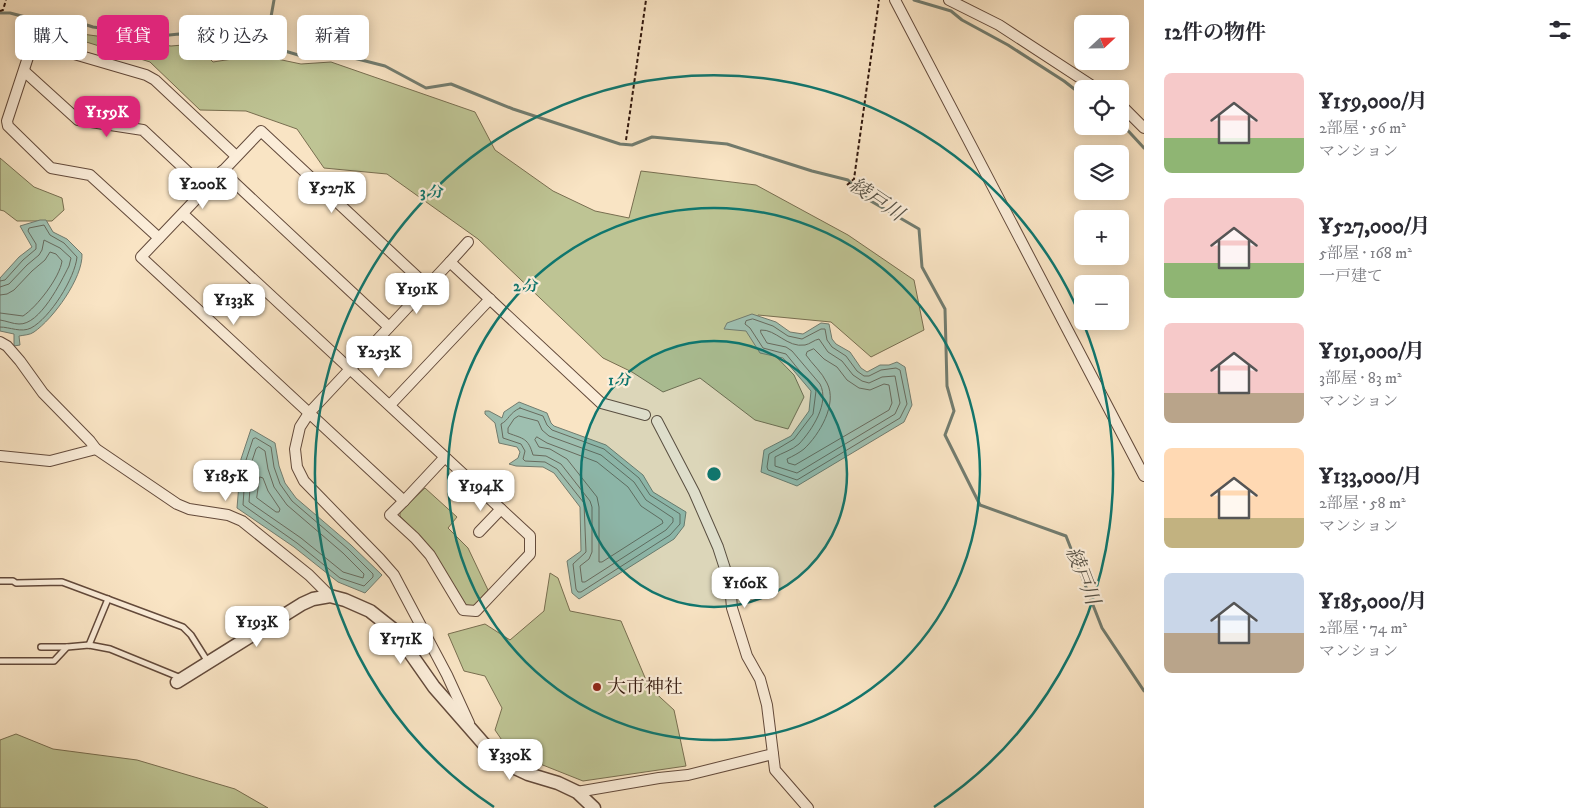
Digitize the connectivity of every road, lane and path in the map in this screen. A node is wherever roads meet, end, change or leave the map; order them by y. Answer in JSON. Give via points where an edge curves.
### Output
{"nodes":[{"id":1,"x":6,"y":0,"type":"edge"},
{"id":2,"x":646,"y":0,"type":"edge"},
{"id":3,"x":879,"y":0,"type":"edge"},
{"id":4,"x":895,"y":0,"type":"edge"},
{"id":5,"x":949,"y":0,"type":"edge"},
{"id":6,"x":963,"y":3,"type":"edge"},
{"id":7,"x":0,"y":11,"type":"edge"},
{"id":8,"x":24,"y":71,"type":"junction"},
{"id":9,"x":1084,"y":80,"type":"edge"},
{"id":10,"x":1129,"y":113,"type":"edge"},
{"id":11,"x":1144,"y":128,"type":"edge"},
{"id":12,"x":626,"y":140,"type":"dead end"},
{"id":13,"x":236,"y":156,"type":"junction"},
{"id":14,"x":222,"y":171,"type":"junction"},
{"id":15,"x":847,"y":185,"type":"dead end"},
{"id":16,"x":206,"y":189,"type":"junction"},
{"id":17,"x":183,"y":214,"type":"junction"},
{"id":18,"x":159,"y":238,"type":"junction"},
{"id":19,"x":468,"y":242,"type":"dead end"},
{"id":20,"x":450,"y":262,"type":"junction"},
{"id":21,"x":427,"y":286,"type":"junction"},
{"id":22,"x":490,"y":299,"type":"junction"},
{"id":23,"x":389,"y":327,"type":"junction"},
{"id":24,"x":0,"y":342,"type":"edge"},
{"id":25,"x":350,"y":369,"type":"junction"},
{"id":26,"x":390,"y":405,"type":"junction"},
{"id":27,"x":309,"y":413,"type":"junction"},
{"id":28,"x":645,"y":416,"type":"dead end"},
{"id":29,"x":658,"y":421,"type":"dead end"},
{"id":30,"x":96,"y":449,"type":"junction"},
{"id":31,"x":0,"y":456,"type":"edge"},
{"id":32,"x":445,"y":457,"type":"junction"},
{"id":33,"x":1144,"y":476,"type":"edge"},
{"id":34,"x":404,"y":501,"type":"junction"},
{"id":35,"x":501,"y":509,"type":"junction"},
{"id":36,"x":479,"y":532,"type":"dead end"},
{"id":37,"x":0,"y":581,"type":"edge"},
{"id":38,"x":330,"y":596,"type":"junction"},
{"id":39,"x":108,"y":599,"type":"junction"},
{"id":40,"x":89,"y":645,"type":"junction"},
{"id":41,"x":41,"y":647,"type":"dead end"},
{"id":42,"x":67,"y":647,"type":"junction"},
{"id":43,"x":0,"y":661,"type":"edge"},
{"id":44,"x":208,"y":662,"type":"junction"},
{"id":45,"x":180,"y":680,"type":"joint"},
{"id":46,"x":472,"y":730,"type":"junction"},
{"id":47,"x":773,"y":754,"type":"junction"},
{"id":48,"x":577,"y":792,"type":"junction"},
{"id":49,"x":594,"y":808,"type":"edge"},
{"id":50,"x":808,"y":808,"type":"edge"}],
"edges":[{"from":1,"to":7,"type":"path"},
{"from":2,"to":12,"type":"path"},
{"from":3,"to":15,"type":"path","via":[[854,179]]},
{"from":4,"to":33,"type":"street"},
{"from":5,"to":6,"type":"street"},
{"from":6,"to":9,"type":"street"},
{"from":8,"to":13,"type":"street","via":[[34,42],[146,75]]},
{"from":8,"to":16,"type":"street","via":[[78,120],[143,130]]},
{"from":8,"to":18,"type":"street","via":[[7,121],[11,130],[51,168],[90,175]]},
{"from":10,"to":11,"type":"street"},
{"from":13,"to":14,"type":"street"},
{"from":13,"to":21,"type":"street","via":[[261,132]]},
{"from":14,"to":16,"type":"street"},
{"from":14,"to":23,"type":"street"},
{"from":16,"to":17,"type":"street"},
{"from":17,"to":18,"type":"street"},
{"from":17,"to":25,"type":"street"},
{"from":18,"to":27,"type":"street","via":[[141,258]]},
{"from":19,"to":20,"type":"street"},
{"from":20,"to":21,"type":"street"},
{"from":20,"to":22,"type":"street"},
{"from":21,"to":23,"type":"street"},
{"from":22,"to":26,"type":"street"},
{"from":22,"to":28,"type":"street","via":[[601,403]]},
{"from":23,"to":25,"type":"street"},
{"from":24,"to":30,"type":"street","via":[[14,353],[42,393]]},
{"from":25,"to":26,"type":"street"},
{"from":25,"to":27,"type":"street"},
{"from":26,"to":32,"type":"street"},
{"from":27,"to":34,"type":"street"},
{"from":27,"to":46,"type":"street","via":[[300,427],[295,448],[297,467],[304,481],[394,575]]},
{"from":29,"to":47,"type":"street","via":[[718,547],[730,584],[732,608],[767,705]]},
{"from":30,"to":31,"type":"street","via":[[50,461]]},
{"from":30,"to":38,"type":"street","via":[[177,504],[242,521]]},
{"from":32,"to":34,"type":"street"},
{"from":32,"to":35,"type":"street"},
{"from":34,"to":35,"type":"street","via":[[390,515],[430,555],[463,610],[476,611],[530,554],[530,536]]},
{"from":35,"to":36,"type":"street"},
{"from":37,"to":39,"type":"lane","via":[[62,582]]},
{"from":38,"to":44,"type":"street","via":[[302,604]]},
{"from":38,"to":46,"type":"street","via":[[370,611],[394,630],[434,688]]},
{"from":39,"to":40,"type":"lane"},
{"from":39,"to":44,"type":"lane","via":[[183,627]]},
{"from":40,"to":42,"type":"lane"},
{"from":40,"to":45,"type":"lane","via":[[110,649]]},
{"from":41,"to":42,"type":"lane"},
{"from":42,"to":43,"type":"lane","via":[[54,662]]},
{"from":44,"to":45,"type":"street"},
{"from":46,"to":48,"type":"street","via":[[482,744],[510,766]]},
{"from":47,"to":48,"type":"street","via":[[688,775]]},
{"from":47,"to":50,"type":"street","via":[[775,770]]},
{"from":48,"to":49,"type":"street"}]}
